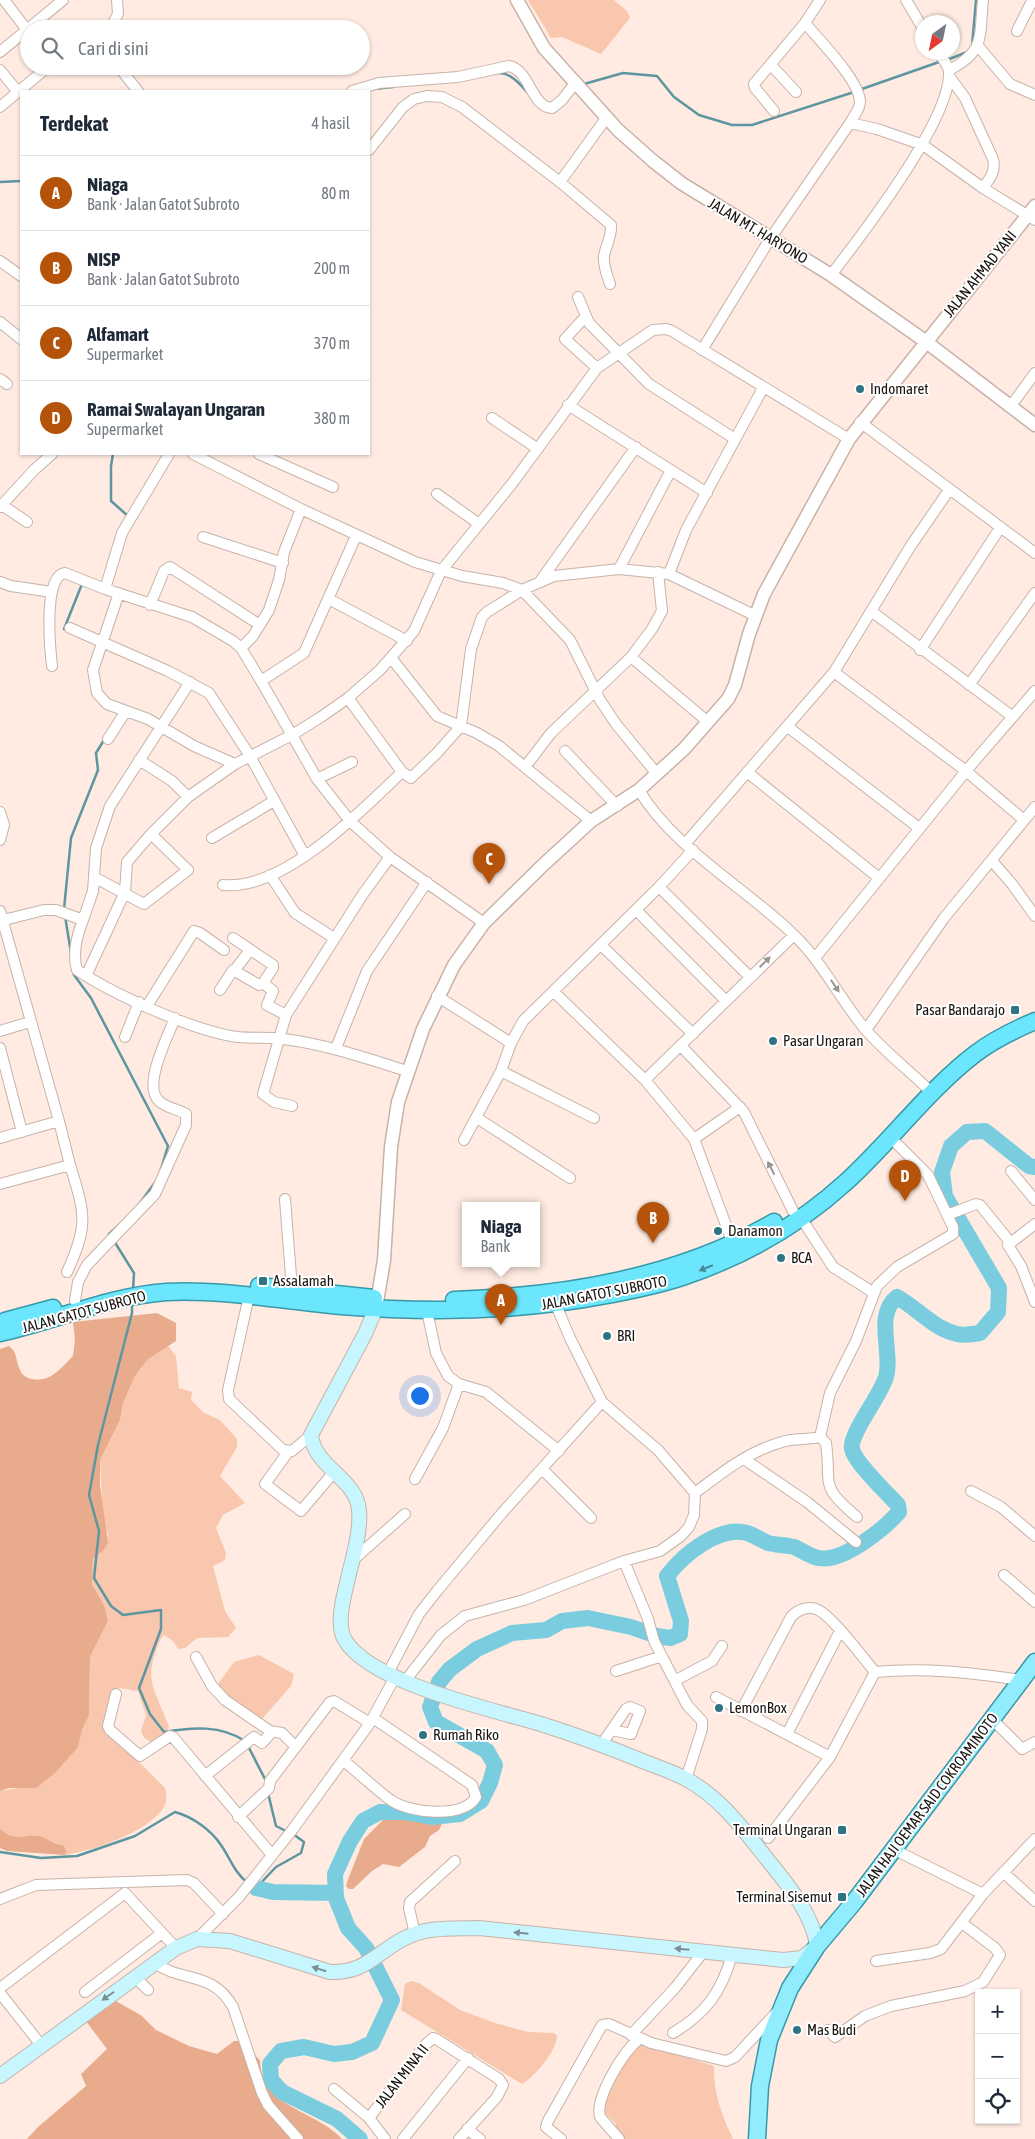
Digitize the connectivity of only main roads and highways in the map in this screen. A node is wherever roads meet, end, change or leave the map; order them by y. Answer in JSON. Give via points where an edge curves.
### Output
{"nodes":[{"id":1,"x":1035,"y":1009,"type":"edge"},
{"id":2,"x":1035,"y":1021,"type":"edge"},
{"id":3,"x":797,"y":1215,"type":"junction"},
{"id":4,"x":130,"y":1292,"type":"junction"},
{"id":5,"x":377,"y":1303,"type":"junction"},
{"id":6,"x":0,"y":1322,"type":"edge"},
{"id":7,"x":0,"y":1333,"type":"edge"},
{"id":8,"x":1035,"y":1662,"type":"edge"},
{"id":9,"x":817,"y":1946,"type":"junction"},
{"id":10,"x":783,"y":1960,"type":"junction"},
{"id":11,"x":790,"y":1988,"type":"junction"},
{"id":12,"x":0,"y":2076,"type":"edge"},
{"id":13,"x":757,"y":2139,"type":"edge"}],
"edges":[{"from":1,"to":3,"type":"highway","name":"JALAN GATOT SUBROTO","via":[[972,1044]]},
{"from":2,"to":3,"type":"highway","name":"JALAN GATOT SUBROTO","via":[[992,1042],[955,1070],[845,1183]]},
{"from":3,"to":5,"type":"highway","name":"JALAN GATOT SUBROTO","via":[[671,1268],[552,1293]]},
{"from":3,"to":5,"type":"highway","name":"JALAN GATOT SUBROTO","one_way":true,"via":[[757,1245],[685,1276],[633,1290],[556,1304],[498,1310],[427,1311]]},
{"from":4,"to":5,"type":"highway","name":"JALAN GATOT SUBROTO"},
{"from":4,"to":5,"type":"highway","name":"JALAN GATOT SUBROTO","via":[[182,1281],[292,1289]]},
{"from":4,"to":6,"type":"highway","name":"JALAN GATOT SUBROTO","via":[[75,1301]]},
{"from":4,"to":7,"type":"highway","name":"JALAN GATOT SUBROTO"},
{"from":5,"to":9,"type":"main road","via":[[365,1334],[311,1435],[314,1449],[358,1503],[358,1535],[342,1610],[341,1632],[345,1640],[356,1652],[396,1677],[601,1745],[686,1779],[731,1814],[785,1880],[815,1931]]},
{"from":8,"to":9,"type":"main road","name":"JALAN HAJI OEMAR SAID COKROAMINOTO","via":[[854,1902]]},
{"from":9,"to":10,"type":"main road","via":[[802,1958]]},
{"from":9,"to":11,"type":"main road","name":"JALAN HAJI OEMAR SAID COKROAMINOTO"},
{"from":10,"to":11,"type":"main road","via":[[792,1973]]},
{"from":10,"to":12,"type":"main road","one_way":true,"via":[[479,1928],[434,1928],[403,1939],[355,1970],[330,1972],[230,1941],[198,1938],[176,1948]]},
{"from":11,"to":13,"type":"main road","name":"JALAN HAJI OEMAR SAID COKROAMINOTO","via":[[769,2040],[762,2068]]}]}
